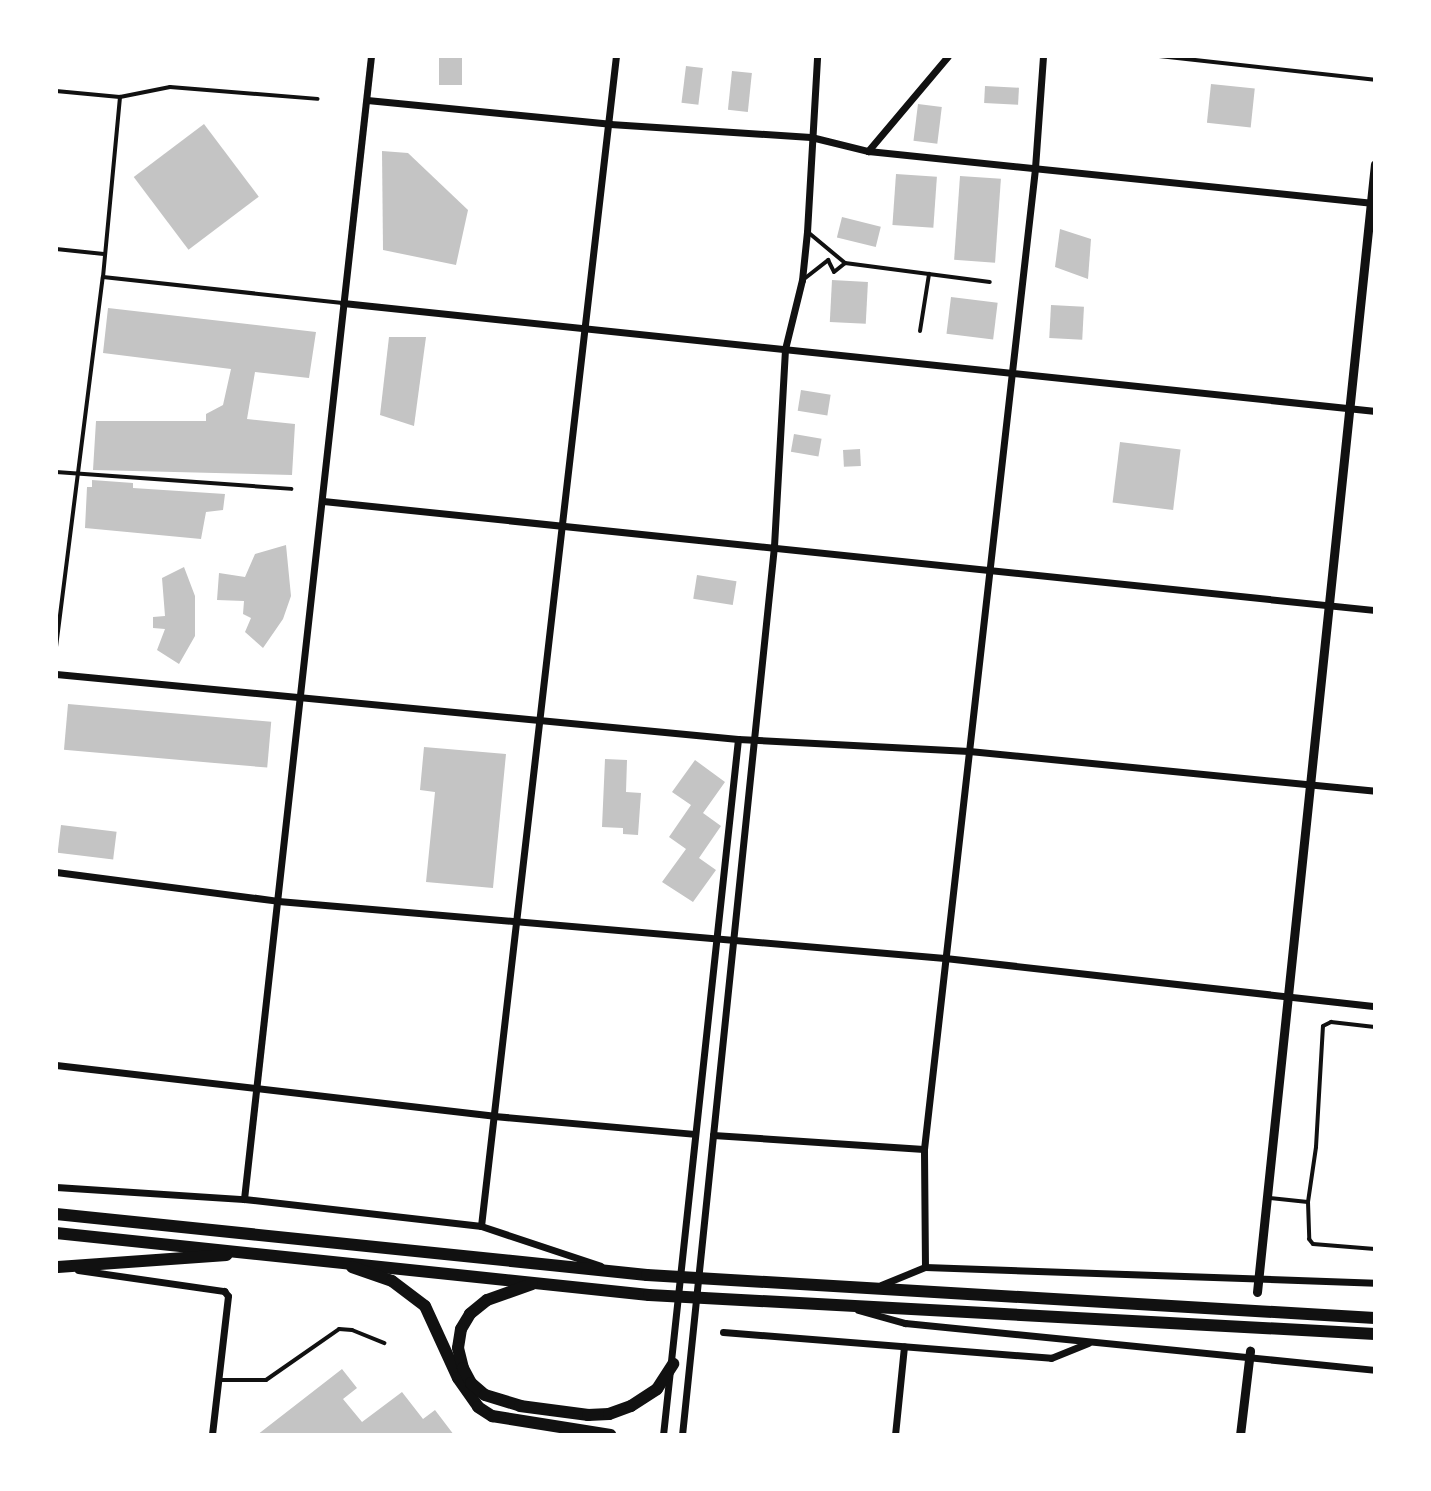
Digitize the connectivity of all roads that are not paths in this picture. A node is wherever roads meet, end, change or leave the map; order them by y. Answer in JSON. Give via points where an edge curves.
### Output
{"nodes":[{"id":1,"x":371,"y":56,"type":"edge"},
{"id":2,"x":616,"y":56,"type":"edge"},
{"id":3,"x":817,"y":56,"type":"edge"},
{"id":4,"x":948,"y":56,"type":"edge"},
{"id":5,"x":1043,"y":56,"type":"edge"},
{"id":6,"x":1159,"y":56,"type":"edge"},
{"id":7,"x":1375,"y":80,"type":"edge"},
{"id":8,"x":56,"y":91,"type":"edge"},
{"id":9,"x":120,"y":97,"type":"junction"},
{"id":10,"x":318,"y":99,"type":"dead end"},
{"id":11,"x":367,"y":100,"type":"junction"},
{"id":12,"x":610,"y":124,"type":"junction"},
{"id":13,"x":811,"y":137,"type":"junction"},
{"id":14,"x":868,"y":151,"type":"junction"},
{"id":15,"x":1375,"y":164,"type":"edge"},
{"id":16,"x":1035,"y":168,"type":"junction"},
{"id":17,"x":1373,"y":203,"type":"edge"},
{"id":18,"x":807,"y":232,"type":"junction"},
{"id":19,"x":56,"y":249,"type":"edge"},
{"id":20,"x":104,"y":254,"type":"junction"},
{"id":21,"x":845,"y":263,"type":"junction"},
{"id":22,"x":929,"y":274,"type":"junction"},
{"id":23,"x":103,"y":277,"type":"junction"},
{"id":24,"x":802,"y":280,"type":"junction"},
{"id":25,"x":990,"y":282,"type":"dead end"},
{"id":26,"x":343,"y":303,"type":"junction"},
{"id":27,"x":586,"y":328,"type":"junction"},
{"id":28,"x":920,"y":331,"type":"dead end"},
{"id":29,"x":785,"y":349,"type":"junction"},
{"id":30,"x":1012,"y":373,"type":"junction"},
{"id":31,"x":1350,"y":409,"type":"junction"},
{"id":32,"x":1375,"y":411,"type":"edge"},
{"id":33,"x":56,"y":472,"type":"edge"},
{"id":34,"x":78,"y":474,"type":"junction"},
{"id":35,"x":291,"y":489,"type":"dead end"},
{"id":36,"x":323,"y":501,"type":"junction"},
{"id":37,"x":563,"y":525,"type":"junction"},
{"id":38,"x":774,"y":546,"type":"junction"},
{"id":39,"x":989,"y":569,"type":"junction"},
{"id":40,"x":1329,"y":605,"type":"junction"},
{"id":41,"x":1375,"y":610,"type":"edge"},
{"id":42,"x":56,"y":647,"type":"edge"},
{"id":43,"x":56,"y":674,"type":"edge"},
{"id":44,"x":300,"y":695,"type":"junction"},
{"id":45,"x":540,"y":718,"type":"junction"},
{"id":46,"x":738,"y":739,"type":"junction"},
{"id":47,"x":754,"y":739,"type":"junction"},
{"id":48,"x":969,"y":751,"type":"junction"},
{"id":49,"x":1311,"y":783,"type":"junction"},
{"id":50,"x":1375,"y":791,"type":"edge"},
{"id":51,"x":56,"y":872,"type":"edge"},
{"id":52,"x":278,"y":901,"type":"junction"},
{"id":53,"x":517,"y":920,"type":"junction"},
{"id":54,"x":714,"y":939,"type":"junction"},
{"id":55,"x":733,"y":940,"type":"junction"},
{"id":56,"x":945,"y":958,"type":"junction"},
{"id":57,"x":1289,"y":996,"type":"junction"},
{"id":58,"x":1375,"y":1006,"type":"edge"},
{"id":59,"x":1375,"y":1027,"type":"edge"},
{"id":60,"x":56,"y":1065,"type":"edge"},
{"id":61,"x":256,"y":1088,"type":"junction"},
{"id":62,"x":494,"y":1116,"type":"junction"},
{"id":63,"x":694,"y":1134,"type":"junction"},
{"id":64,"x":713,"y":1135,"type":"junction"},
{"id":65,"x":924,"y":1149,"type":"junction"},
{"id":66,"x":56,"y":1187,"type":"edge"},
{"id":67,"x":1268,"y":1198,"type":"junction"},
{"id":68,"x":244,"y":1199,"type":"junction"},
{"id":69,"x":1308,"y":1202,"type":"junction"},
{"id":70,"x":56,"y":1214,"type":"edge"},
{"id":71,"x":481,"y":1226,"type":"junction"},
{"id":72,"x":56,"y":1233,"type":"edge"},
{"id":73,"x":1375,"y":1249,"type":"edge"},
{"id":74,"x":263,"y":1252,"type":"junction"},
{"id":75,"x":330,"y":1260,"type":"junction"},
{"id":76,"x":57,"y":1267,"type":"edge"},
{"id":77,"x":925,"y":1267,"type":"junction"},
{"id":78,"x":618,"y":1271,"type":"junction"},
{"id":79,"x":1259,"y":1278,"type":"junction"},
{"id":80,"x":536,"y":1282,"type":"junction"},
{"id":81,"x":1375,"y":1283,"type":"edge"},
{"id":82,"x":879,"y":1286,"type":"junction"},
{"id":83,"x":1257,"y":1292,"type":"dead end"},
{"id":84,"x":848,"y":1308,"type":"junction"},
{"id":85,"x":1375,"y":1318,"type":"edge"},
{"id":86,"x":723,"y":1332,"type":"dead end"},
{"id":87,"x":1375,"y":1334,"type":"edge"},
{"id":88,"x":385,"y":1343,"type":"dead end"},
{"id":89,"x":1088,"y":1343,"type":"junction"},
{"id":90,"x":904,"y":1346,"type":"junction"},
{"id":91,"x":1250,"y":1353,"type":"junction"},
{"id":92,"x":673,"y":1364,"type":"junction"},
{"id":93,"x":1375,"y":1370,"type":"edge"},
{"id":94,"x":220,"y":1380,"type":"junction"},
{"id":95,"x":212,"y":1435,"type":"edge"},
{"id":96,"x":610,"y":1435,"type":"edge"},
{"id":97,"x":663,"y":1435,"type":"edge"},
{"id":98,"x":682,"y":1435,"type":"edge"},
{"id":99,"x":895,"y":1435,"type":"edge"},
{"id":100,"x":1240,"y":1435,"type":"edge"}],
"edges":[{"from":1,"to":11,"type":"street"},
{"from":2,"to":12,"type":"street"},
{"from":3,"to":13,"type":"street"},
{"from":4,"to":14,"type":"street"},
{"from":5,"to":16,"type":"street"},
{"from":6,"to":7,"type":"lane"},
{"from":8,"to":9,"type":"lane"},
{"from":9,"to":10,"type":"lane","via":[[170,87]]},
{"from":9,"to":20,"type":"lane"},
{"from":11,"to":12,"type":"street"},
{"from":11,"to":26,"type":"street"},
{"from":12,"to":13,"type":"street"},
{"from":12,"to":27,"type":"street"},
{"from":13,"to":14,"type":"street"},
{"from":13,"to":18,"type":"street"},
{"from":14,"to":16,"type":"street"},
{"from":15,"to":17,"type":"street"},
{"from":16,"to":17,"type":"street"},
{"from":16,"to":30,"type":"street"},
{"from":17,"to":31,"type":"street"},
{"from":18,"to":21,"type":"lane"},
{"from":18,"to":24,"type":"street"},
{"from":19,"to":20,"type":"lane"},
{"from":20,"to":23,"type":"lane"},
{"from":21,"to":22,"type":"lane"},
{"from":21,"to":24,"type":"lane","via":[[834,272],[828,260]]},
{"from":22,"to":25,"type":"lane"},
{"from":22,"to":28,"type":"lane"},
{"from":23,"to":26,"type":"lane"},
{"from":23,"to":34,"type":"lane"},
{"from":24,"to":29,"type":"street"},
{"from":26,"to":27,"type":"street"},
{"from":26,"to":36,"type":"street"},
{"from":27,"to":29,"type":"street"},
{"from":27,"to":37,"type":"street"},
{"from":29,"to":30,"type":"street"},
{"from":29,"to":38,"type":"street"},
{"from":30,"to":31,"type":"street"},
{"from":30,"to":39,"type":"street"},
{"from":31,"to":32,"type":"street"},
{"from":31,"to":40,"type":"street"},
{"from":33,"to":34,"type":"lane"},
{"from":34,"to":35,"type":"lane"},
{"from":34,"to":42,"type":"lane"},
{"from":36,"to":37,"type":"street"},
{"from":36,"to":44,"type":"street"},
{"from":37,"to":38,"type":"street"},
{"from":37,"to":45,"type":"street"},
{"from":38,"to":39,"type":"street"},
{"from":38,"to":47,"type":"street"},
{"from":39,"to":40,"type":"street"},
{"from":39,"to":48,"type":"street"},
{"from":40,"to":41,"type":"street"},
{"from":40,"to":49,"type":"street"},
{"from":43,"to":44,"type":"street"},
{"from":44,"to":45,"type":"street"},
{"from":44,"to":52,"type":"street"},
{"from":45,"to":46,"type":"street"},
{"from":45,"to":53,"type":"street"},
{"from":46,"to":47,"type":"street"},
{"from":46,"to":54,"type":"street"},
{"from":47,"to":48,"type":"street"},
{"from":47,"to":55,"type":"street"},
{"from":48,"to":49,"type":"street"},
{"from":48,"to":56,"type":"street"},
{"from":49,"to":50,"type":"street"},
{"from":49,"to":57,"type":"street"},
{"from":51,"to":52,"type":"street"},
{"from":52,"to":53,"type":"street"},
{"from":52,"to":61,"type":"street"},
{"from":53,"to":54,"type":"street"},
{"from":53,"to":62,"type":"street"},
{"from":54,"to":55,"type":"street"},
{"from":54,"to":63,"type":"street"},
{"from":55,"to":56,"type":"street"},
{"from":55,"to":64,"type":"street"},
{"from":56,"to":57,"type":"street"},
{"from":56,"to":65,"type":"street"},
{"from":57,"to":58,"type":"street"},
{"from":57,"to":67,"type":"street"},
{"from":59,"to":69,"type":"lane","via":[[1331,1022],[1323,1026]]},
{"from":60,"to":61,"type":"street"},
{"from":61,"to":62,"type":"street"},
{"from":61,"to":68,"type":"street"},
{"from":62,"to":63,"type":"street"},
{"from":62,"to":71,"type":"street"},
{"from":63,"to":92,"type":"street"},
{"from":64,"to":65,"type":"street"},
{"from":64,"to":98,"type":"street"},
{"from":65,"to":77,"type":"street"},
{"from":66,"to":68,"type":"street"},
{"from":67,"to":69,"type":"lane"},
{"from":67,"to":79,"type":"street"},
{"from":68,"to":71,"type":"street"},
{"from":69,"to":73,"type":"lane","via":[[1313,1244]]},
{"from":70,"to":78,"type":"highway"},
{"from":71,"to":78,"type":"street"},
{"from":72,"to":74,"type":"highway"},
{"from":74,"to":75,"type":"highway"},
{"from":74,"to":76,"type":"highway"},
{"from":75,"to":80,"type":"highway"},
{"from":75,"to":96,"type":"highway","via":[[392,1281],[422,1302],[458,1378],[478,1407],[492,1416]]},
{"from":76,"to":94,"type":"street","via":[[215,1288],[228,1296]]},
{"from":77,"to":79,"type":"street"},
{"from":77,"to":82,"type":"street"},
{"from":78,"to":82,"type":"highway"},
{"from":79,"to":81,"type":"street"},
{"from":79,"to":83,"type":"street"},
{"from":80,"to":84,"type":"highway"},
{"from":80,"to":92,"type":"highway","via":[[487,1300],[461,1329],[463,1368],[485,1395],[520,1406],[609,1414],[657,1389]]},
{"from":82,"to":85,"type":"highway"},
{"from":84,"to":87,"type":"highway"},
{"from":84,"to":89,"type":"street","via":[[905,1323]]},
{"from":86,"to":90,"type":"street"},
{"from":88,"to":94,"type":"lane","via":[[339,1329],[266,1380]]},
{"from":89,"to":90,"type":"street","via":[[1051,1358]]},
{"from":89,"to":91,"type":"street"},
{"from":90,"to":99,"type":"street"},
{"from":91,"to":93,"type":"street"},
{"from":91,"to":100,"type":"street"},
{"from":92,"to":97,"type":"street"},
{"from":94,"to":95,"type":"street"}]}
